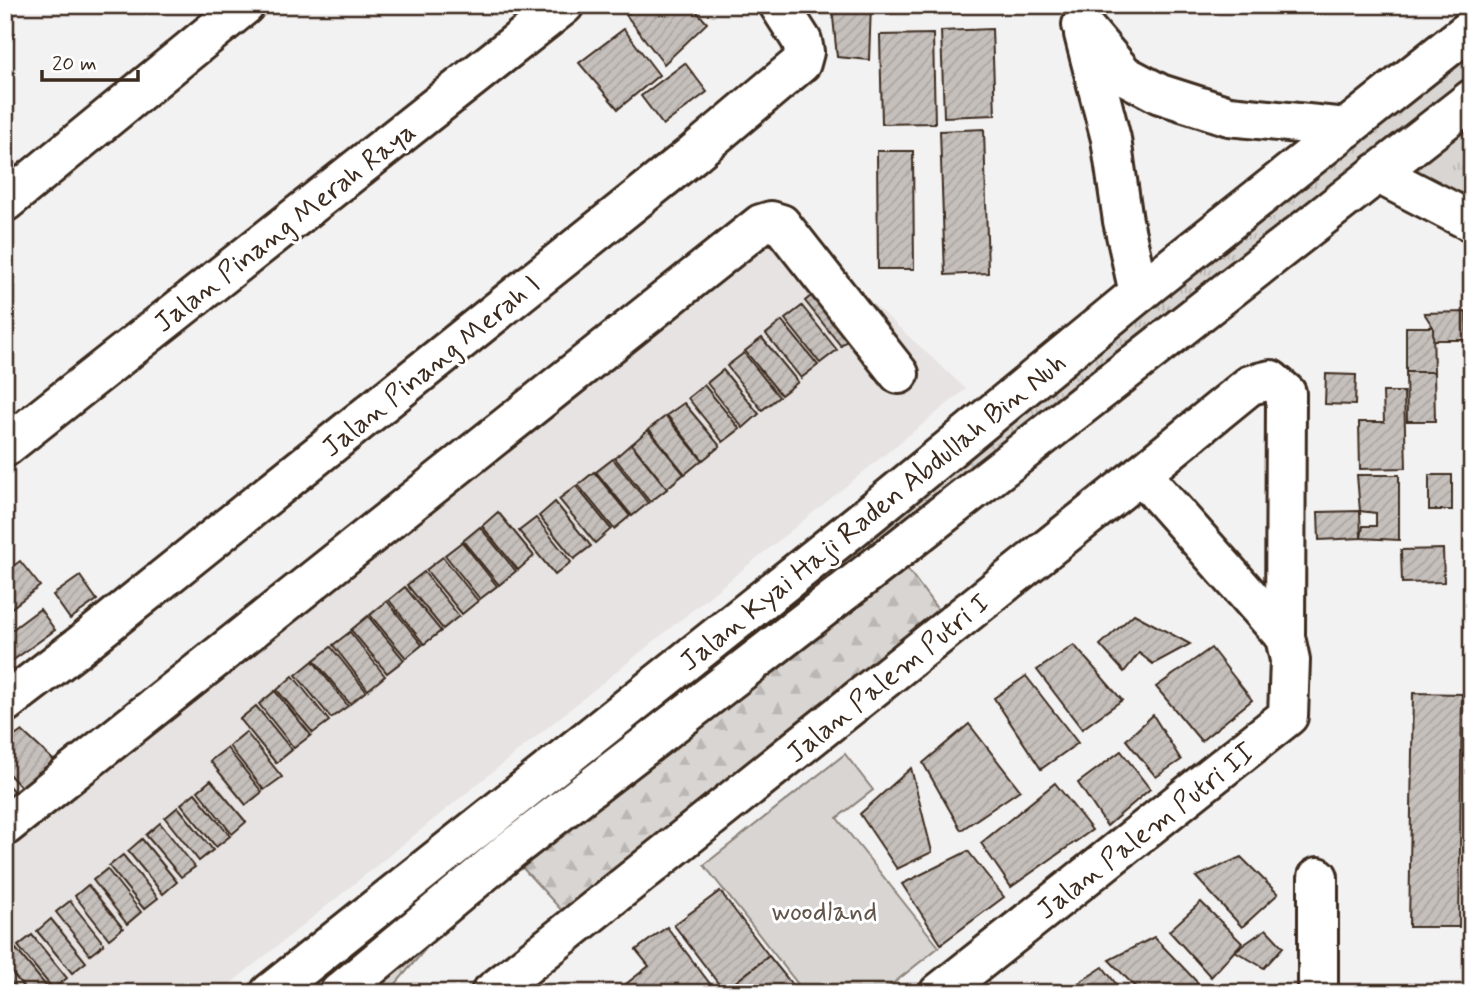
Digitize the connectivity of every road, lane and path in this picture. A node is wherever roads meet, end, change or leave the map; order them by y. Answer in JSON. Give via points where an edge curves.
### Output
{"nodes":[{"id":1,"x":244,"y":5,"type":"edge"},
{"id":2,"x":564,"y":5,"type":"edge"},
{"id":3,"x":779,"y":5,"type":"edge"},
{"id":4,"x":1078,"y":15,"type":"edge"},
{"id":5,"x":1472,"y":28,"type":"edge"},
{"id":6,"x":1472,"y":101,"type":"edge"},
{"id":7,"x":1347,"y":128,"type":"junction"},
{"id":8,"x":1377,"y":173,"type":"junction"},
{"id":9,"x":5,"y":202,"type":"edge"},
{"id":10,"x":1472,"y":222,"type":"edge"},
{"id":11,"x":1139,"y":293,"type":"junction"},
{"id":12,"x":899,"y":374,"type":"dead end"},
{"id":13,"x":1286,"y":393,"type":"joint"},
{"id":14,"x":5,"y":447,"type":"edge"},
{"id":15,"x":1140,"y":474,"type":"junction"},
{"id":16,"x":869,"y":515,"type":"junction"},
{"id":17,"x":895,"y":552,"type":"junction"},
{"id":18,"x":1285,"y":637,"type":"junction"},
{"id":19,"x":5,"y":704,"type":"edge"},
{"id":20,"x":5,"y":825,"type":"edge"},
{"id":21,"x":1318,"y":877,"type":"dead end"},
{"id":22,"x":270,"y":993,"type":"edge"},
{"id":23,"x":339,"y":993,"type":"edge"},
{"id":24,"x":491,"y":993,"type":"edge"},
{"id":25,"x":939,"y":993,"type":"edge"},
{"id":26,"x":1318,"y":993,"type":"edge"}],
"edges":[{"from":1,"to":9,"type":"main road"},
{"from":2,"to":14,"type":"main road","name":"Jalan Pinang Merah Raya"},
{"from":3,"to":19,"type":"main road","name":"Jalan Pinang Merah I","via":[[802,41],[801,63],[671,173]]},
{"from":4,"to":7,"type":"main road","via":[[1125,75],[1160,94],[1229,116]]},
{"from":4,"to":11,"type":"main road","via":[[1111,139]]},
{"from":5,"to":7,"type":"main road","name":"Jalan Kyai Haji Raden Abdullah Bin Nuh"},
{"from":6,"to":8,"type":"main road","name":"Jalan Kyai Haji Raden Abdullah Bin Nuh"},
{"from":7,"to":11,"type":"main road","name":"Jalan Kyai Haji Raden Abdullah Bin Nuh"},
{"from":8,"to":10,"type":"main road"},
{"from":8,"to":17,"type":"main road","name":"Jalan Kyai Haji Raden Abdullah Bin Nuh"},
{"from":11,"to":16,"type":"main road","name":"Jalan Kyai Haji Raden Abdullah Bin Nuh"},
{"from":12,"to":20,"type":"main road","via":[[781,224],[761,224]]},
{"from":13,"to":15,"type":"main road","name":"Jalan Palem Putri I","via":[[1271,380],[1250,385]]},
{"from":13,"to":18,"type":"main road","name":"Jalan Palem Putri II"},
{"from":15,"to":18,"type":"main road"},
{"from":15,"to":24,"type":"main road","name":"Jalan Palem Putri I"},
{"from":16,"to":17,"type":"main road"},
{"from":16,"to":22,"type":"main road","name":"Jalan Kyai Haji Raden Abdullah Bin Nuh"},
{"from":17,"to":23,"type":"main road","name":"Jalan Kyai Haji Raden Abdullah Bin Nuh","via":[[508,852]]},
{"from":18,"to":25,"type":"main road","name":"Jalan Palem Putri II","via":[[1290,660],[1288,716]]},
{"from":21,"to":26,"type":"main road"}]}
